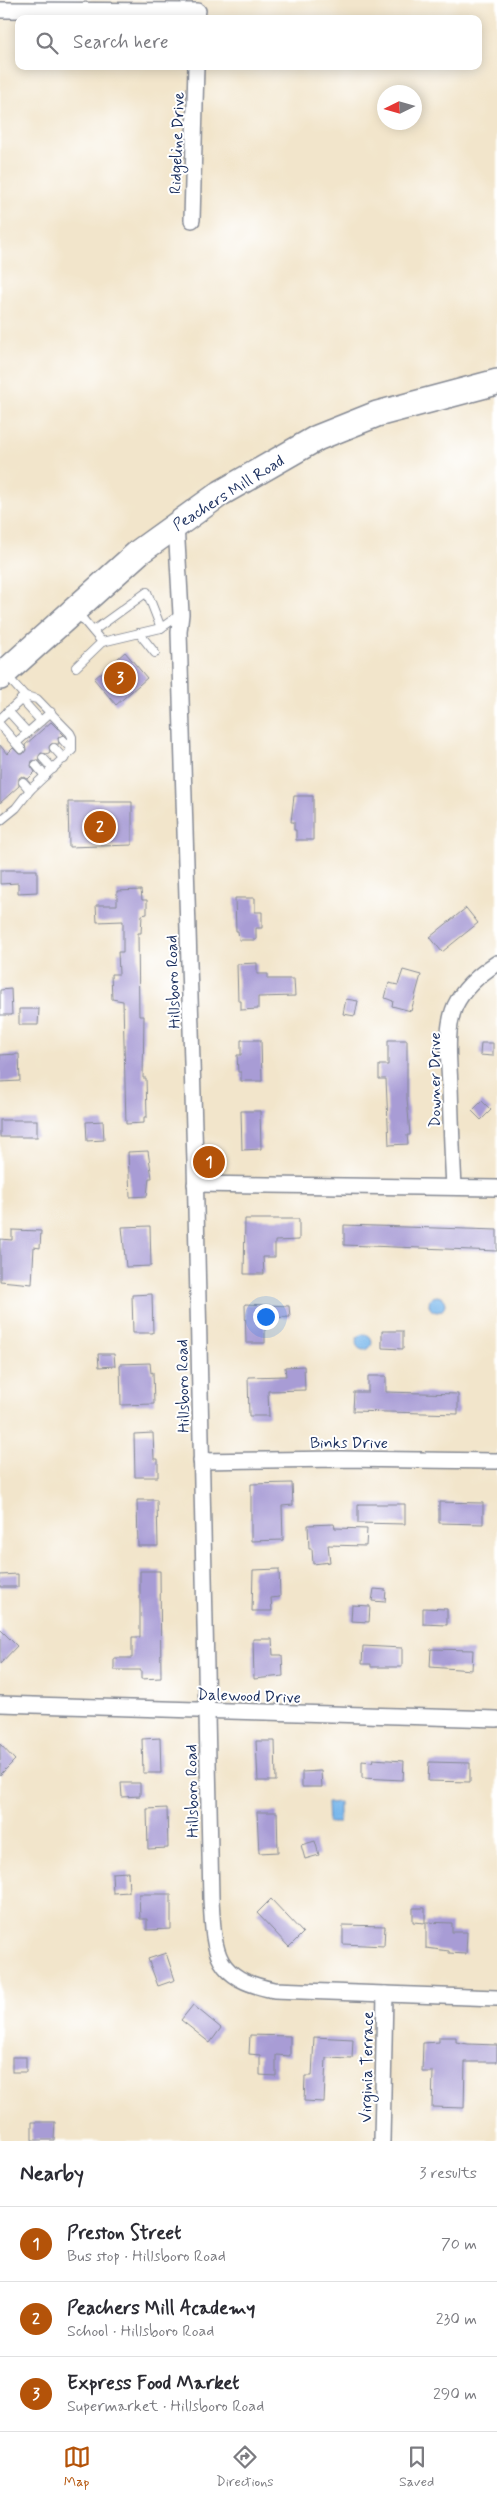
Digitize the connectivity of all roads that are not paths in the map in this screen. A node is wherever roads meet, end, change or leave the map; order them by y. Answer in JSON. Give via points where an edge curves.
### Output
{"nodes":[{"id":1,"x":0,"y":10,"type":"edge"},
{"id":2,"x":198,"y":10,"type":"edge"},
{"id":3,"x":196,"y":70,"type":"edge"},
{"id":4,"x":192,"y":220,"type":"dead end"},
{"id":5,"x":497,"y":382,"type":"edge"},
{"id":6,"x":176,"y":524,"type":"junction"},
{"id":7,"x":75,"y":610,"type":"junction"},
{"id":8,"x":181,"y":614,"type":"junction"},
{"id":9,"x":161,"y":628,"type":"junction"},
{"id":10,"x":93,"y":631,"type":"junction"},
{"id":11,"x":138,"y":633,"type":"junction"},
{"id":12,"x":102,"y":642,"type":"junction"},
{"id":13,"x":155,"y":653,"type":"dead end"},
{"id":14,"x":76,"y":667,"type":"dead end"},
{"id":15,"x":2,"y":675,"type":"edge"},
{"id":16,"x":23,"y":698,"type":"junction"},
{"id":17,"x":8,"y":711,"type":"junction"},
{"id":18,"x":51,"y":712,"type":"junction"},
{"id":19,"x":0,"y":719,"type":"edge"},
{"id":20,"x":0,"y":725,"type":"edge"},
{"id":21,"x":42,"y":725,"type":"junction"},
{"id":22,"x":27,"y":737,"type":"junction"},
{"id":23,"x":63,"y":740,"type":"dead end"},
{"id":24,"x":54,"y":748,"type":"dead end"},
{"id":25,"x":72,"y":750,"type":"junction"},
{"id":26,"x":43,"y":758,"type":"dead end"},
{"id":27,"x":64,"y":759,"type":"junction"},
{"id":28,"x":36,"y":765,"type":"dead end"},
{"id":29,"x":53,"y":769,"type":"junction"},
{"id":30,"x":46,"y":776,"type":"junction"},
{"id":31,"x":23,"y":782,"type":"dead end"},
{"id":32,"x":30,"y":790,"type":"junction"},
{"id":33,"x":0,"y":821,"type":"edge"},
{"id":34,"x":497,"y":963,"type":"edge"},
{"id":35,"x":195,"y":1184,"type":"junction"},
{"id":36,"x":454,"y":1186,"type":"junction"},
{"id":37,"x":497,"y":1188,"type":"edge"},
{"id":38,"x":201,"y":1461,"type":"junction"},
{"id":39,"x":497,"y":1461,"type":"edge"},
{"id":40,"x":0,"y":1704,"type":"edge"},
{"id":41,"x":207,"y":1711,"type":"junction"},
{"id":42,"x":497,"y":1720,"type":"edge"},
{"id":43,"x":385,"y":1994,"type":"junction"},
{"id":44,"x":497,"y":1998,"type":"edge"},
{"id":45,"x":382,"y":2141,"type":"edge"}],
"edges":[{"from":1,"to":2,"type":"street"},
{"from":3,"to":4,"type":"street","name":"Ridgeline Drive"},
{"from":5,"to":6,"type":"main road","name":"Peachers Mill Road","via":[[377,414],[317,438],[222,493]]},
{"from":6,"to":7,"type":"main road","name":"Peachers Mill Road","via":[[139,552]]},
{"from":6,"to":8,"type":"street","name":"Hillsboro Road"},
{"from":7,"to":10,"type":"lane"},
{"from":7,"to":15,"type":"main road","name":"Peachers Mill Road"},
{"from":8,"to":9,"type":"lane"},
{"from":8,"to":35,"type":"street","name":"Hillsboro Road"},
{"from":9,"to":10,"type":"lane","via":[[147,592]]},
{"from":9,"to":11,"type":"lane"},
{"from":10,"to":12,"type":"lane"},
{"from":11,"to":12,"type":"lane"},
{"from":11,"to":13,"type":"lane"},
{"from":12,"to":14,"type":"lane"},
{"from":15,"to":16,"type":"lane"},
{"from":16,"to":17,"type":"lane"},
{"from":16,"to":18,"type":"lane","via":[[37,699]]},
{"from":16,"to":21,"type":"lane"},
{"from":17,"to":19,"type":"lane"},
{"from":17,"to":22,"type":"lane"},
{"from":18,"to":21,"type":"lane"},
{"from":18,"to":25,"type":"lane","via":[[72,737]]},
{"from":20,"to":22,"type":"lane","via":[[19,746]]},
{"from":21,"to":22,"type":"lane"},
{"from":23,"to":25,"type":"lane"},
{"from":24,"to":27,"type":"lane"},
{"from":25,"to":27,"type":"lane"},
{"from":26,"to":29,"type":"lane"},
{"from":27,"to":29,"type":"lane"},
{"from":28,"to":30,"type":"lane"},
{"from":29,"to":30,"type":"lane"},
{"from":30,"to":32,"type":"lane"},
{"from":31,"to":32,"type":"lane"},
{"from":32,"to":33,"type":"lane"},
{"from":34,"to":36,"type":"street","name":"Downer Drive","via":[[474,979],[464,992],[455,1007],[451,1024]]},
{"from":35,"to":36,"type":"street"},
{"from":35,"to":38,"type":"street","name":"Hillsboro Road"},
{"from":36,"to":37,"type":"street"},
{"from":38,"to":39,"type":"street","name":"Binks Drive"},
{"from":38,"to":41,"type":"street","name":"Hillsboro Road"},
{"from":40,"to":41,"type":"street","name":"Dalewood Drive"},
{"from":41,"to":42,"type":"street","name":"Dalewood Drive"},
{"from":41,"to":43,"type":"street","name":"Hillsboro Road","via":[[212,1924],[219,1958],[225,1968],[246,1983],[274,1990]]},
{"from":43,"to":44,"type":"street","name":"Hillsboro Road"},
{"from":43,"to":45,"type":"street","name":"Virginia Terrace"}]}
